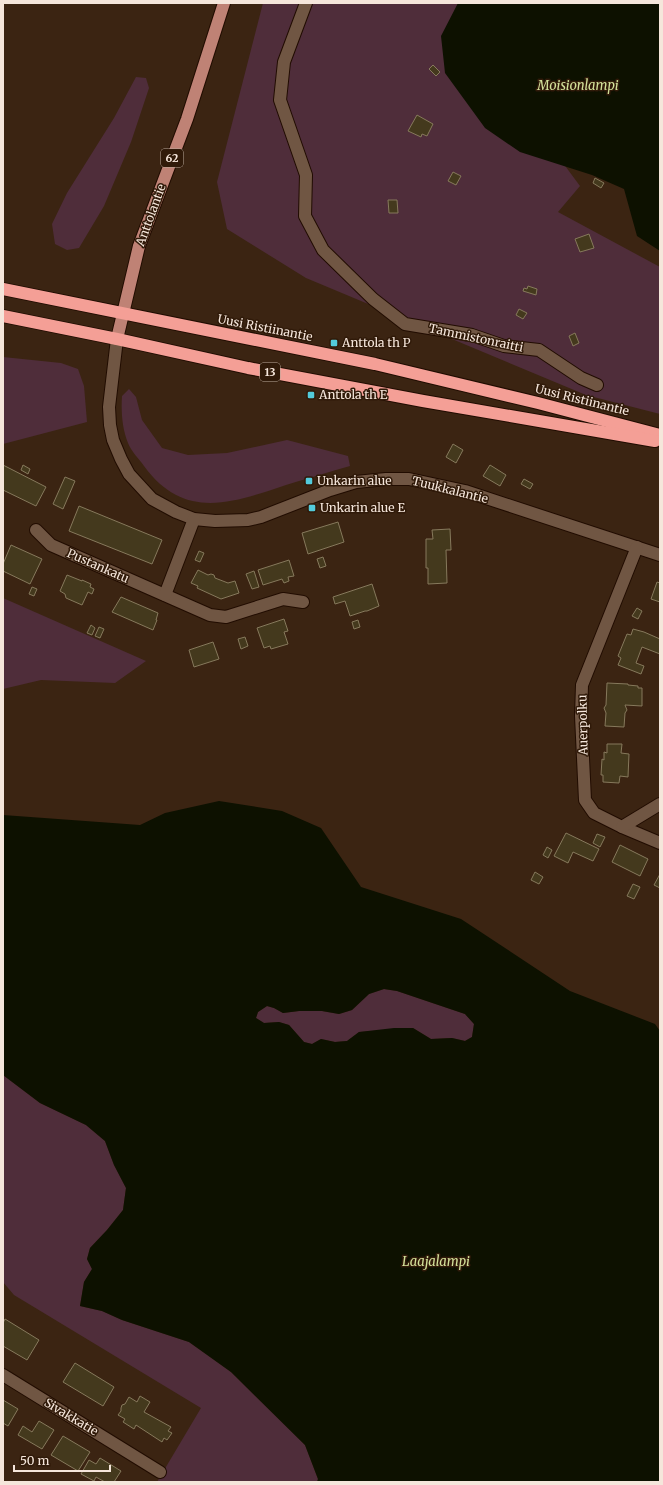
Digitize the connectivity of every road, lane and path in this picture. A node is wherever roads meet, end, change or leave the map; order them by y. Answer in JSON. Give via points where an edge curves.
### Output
{"nodes":[{"id":1,"x":224,"y":3,"type":"edge"},
{"id":2,"x":306,"y":3,"type":"edge"},
{"id":3,"x":3,"y":290,"type":"edge"},
{"id":4,"x":122,"y":314,"type":"junction"},
{"id":5,"x":3,"y":316,"type":"edge"},
{"id":6,"x":117,"y":339,"type":"junction"},
{"id":7,"x":597,"y":385,"type":"dead end"},
{"id":8,"x":660,"y":435,"type":"edge"},
{"id":9,"x":660,"y":442,"type":"edge"},
{"id":10,"x":194,"y":519,"type":"junction"},
{"id":11,"x":36,"y":530,"type":"dead end"},
{"id":12,"x":637,"y":547,"type":"junction"},
{"id":13,"x":660,"y":555,"type":"edge"},
{"id":14,"x":165,"y":595,"type":"junction"},
{"id":15,"x":303,"y":602,"type":"dead end"},
{"id":16,"x":660,"y":804,"type":"edge"},
{"id":17,"x":622,"y":827,"type":"junction"},
{"id":18,"x":660,"y":843,"type":"edge"},
{"id":19,"x":3,"y":1375,"type":"edge"},
{"id":20,"x":160,"y":1472,"type":"dead end"}],
"edges":[{"from":1,"to":4,"type":"main road","name":"Anttolantie","number":"62","via":[[187,119],[139,246]]},
{"from":2,"to":7,"type":"street","name":"Tammistonraitti","via":[[284,62],[280,100],[306,175],[305,216],[323,250],[372,299],[405,324],[472,335],[504,346],[539,350],[581,378]]},
{"from":3,"to":4,"type":"highway","name":"Uusi Ristiinantie","number":"13"},
{"from":4,"to":6,"type":"main road","number":"62"},
{"from":4,"to":8,"type":"highway","name":"Uusi Ristiinantie","number":"13","via":[[375,364]]},
{"from":5,"to":6,"type":"highway","name":"Uusi Ristiinantie","number":"13"},
{"from":6,"to":9,"type":"highway","name":"Uusi Ristiinantie","number":"13","via":[[331,384]]},
{"from":6,"to":10,"type":"street","name":"Tuukkalantie","via":[[109,407],[113,440],[121,459],[130,474],[152,499]]},
{"from":10,"to":12,"type":"street","name":"Tuukkalantie","via":[[248,520],[356,482],[386,478],[409,479],[465,491]]},
{"from":10,"to":14,"type":"street"},
{"from":11,"to":14,"type":"street","name":"Pustankatu","via":[[50,545]]},
{"from":12,"to":13,"type":"street","name":"Tuukkalantie"},
{"from":12,"to":17,"type":"street","name":"Auerpolku","via":[[582,685],[585,800],[594,813]]},
{"from":14,"to":15,"type":"street","name":"Pustankatu","via":[[210,615],[226,617],[282,599]]},
{"from":16,"to":17,"type":"street"},
{"from":17,"to":18,"type":"street","name":"Auerpolku"},
{"from":19,"to":20,"type":"street","name":"Sivakkatie"}]}
